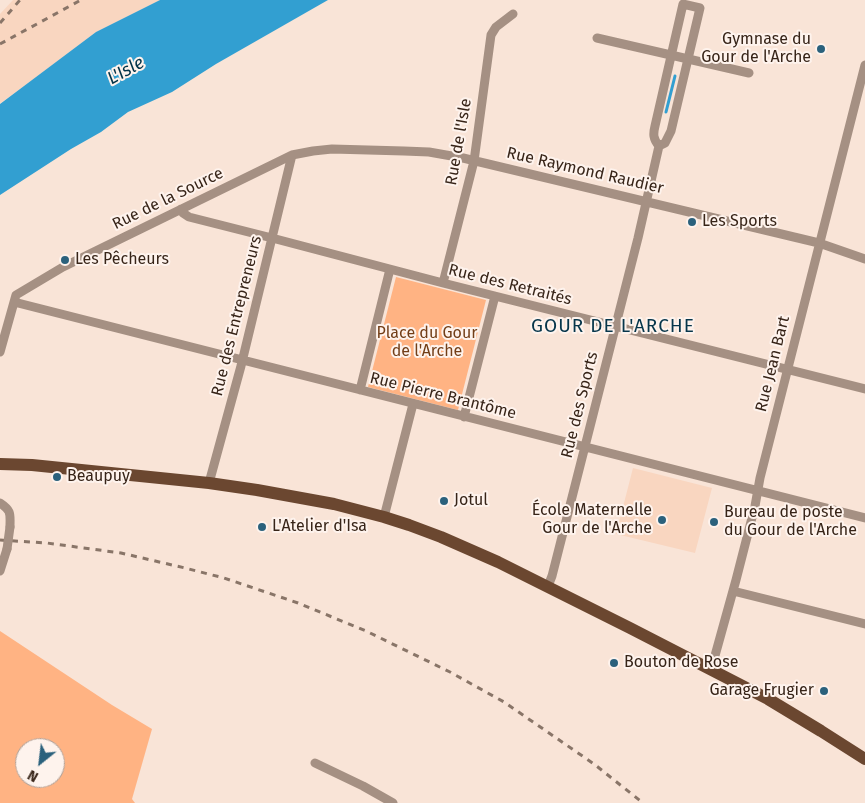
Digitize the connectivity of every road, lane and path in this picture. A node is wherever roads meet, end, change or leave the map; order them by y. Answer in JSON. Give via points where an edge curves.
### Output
{"nodes":[{"id":1,"x":513,"y":14,"type":"dead end"},
{"id":2,"x":597,"y":38,"type":"dead end"},
{"id":3,"x":671,"y":55,"type":"junction"},
{"id":4,"x":688,"y":59,"type":"junction"},
{"id":5,"x":865,"y":65,"type":"edge"},
{"id":6,"x":749,"y":72,"type":"dead end"},
{"id":7,"x":654,"y":126,"type":"junction"},
{"id":8,"x":671,"y":129,"type":"junction"},
{"id":9,"x":659,"y":146,"type":"junction"},
{"id":10,"x":292,"y":155,"type":"junction"},
{"id":11,"x":474,"y":161,"type":"junction"},
{"id":12,"x":646,"y":201,"type":"junction"},
{"id":13,"x":181,"y":209,"type":"junction"},
{"id":14,"x":272,"y":238,"type":"junction"},
{"id":15,"x":819,"y":243,"type":"junction"},
{"id":16,"x":865,"y":259,"type":"edge"},
{"id":17,"x":390,"y":269,"type":"junction"},
{"id":18,"x":443,"y":283,"type":"junction"},
{"id":19,"x":495,"y":296,"type":"junction"},
{"id":20,"x":14,"y":302,"type":"junction"},
{"id":21,"x":615,"y":327,"type":"junction"},
{"id":22,"x":0,"y":352,"type":"edge"},
{"id":23,"x":242,"y":360,"type":"junction"},
{"id":24,"x":788,"y":370,"type":"junction"},
{"id":25,"x":865,"y":389,"type":"edge"},
{"id":26,"x":360,"y":390,"type":"junction"},
{"id":27,"x":412,"y":404,"type":"junction"},
{"id":28,"x":464,"y":417,"type":"junction"},
{"id":29,"x":585,"y":448,"type":"junction"},
{"id":30,"x":0,"y":464,"type":"edge"},
{"id":31,"x":209,"y":483,"type":"junction"},
{"id":32,"x":758,"y":491,"type":"junction"},
{"id":33,"x":0,"y":503,"type":"edge"},
{"id":34,"x":384,"y":517,"type":"junction"},
{"id":35,"x":865,"y":518,"type":"edge"},
{"id":36,"x":0,"y":571,"type":"edge"},
{"id":37,"x":548,"y":586,"type":"junction"},
{"id":38,"x":734,"y":588,"type":"junction"},
{"id":39,"x":865,"y":624,"type":"edge"},
{"id":40,"x":711,"y":670,"type":"junction"},
{"id":41,"x":865,"y":760,"type":"edge"},
{"id":42,"x":316,"y":763,"type":"dead end"},
{"id":43,"x":393,"y":803,"type":"edge"}],
"edges":[{"from":1,"to":11,"type":"street","name":"Rue de l'Isle","via":[[491,35]]},
{"from":2,"to":3,"type":"street"},
{"from":3,"to":4,"type":"street"},
{"from":3,"to":4,"type":"street","via":[[683,4],[700,8]]},
{"from":3,"to":7,"type":"street"},
{"from":4,"to":6,"type":"street"},
{"from":4,"to":8,"type":"street"},
{"from":5,"to":15,"type":"street","name":"Rue Jean Bart"},
{"from":7,"to":8,"type":"street","via":[[660,121],[668,123]]},
{"from":7,"to":9,"type":"street","via":[[653,135]]},
{"from":8,"to":9,"type":"street","via":[[665,143]]},
{"from":9,"to":12,"type":"street","name":"Rue des Sports"},
{"from":10,"to":11,"type":"street","name":"Rue Raymond Raudier","via":[[332,149],[404,150]]},
{"from":10,"to":13,"type":"street","name":"Rue de la Source"},
{"from":10,"to":14,"type":"street","name":"Rue des Entrepreneurs"},
{"from":11,"to":12,"type":"street","name":"Rue Raymond Raudier"},
{"from":11,"to":18,"type":"street","name":"Rue de l'Isle"},
{"from":12,"to":15,"type":"street","name":"Rue Raymond Raudier"},
{"from":12,"to":21,"type":"street","name":"Rue des Sports"},
{"from":13,"to":14,"type":"street","name":"Rue des Retraités","via":[[189,217]]},
{"from":13,"to":20,"type":"street","name":"Rue de la Source","via":[[58,270],[16,295]]},
{"from":14,"to":17,"type":"street","name":"Rue des Retraités"},
{"from":14,"to":23,"type":"street","name":"Rue des Entrepreneurs"},
{"from":15,"to":16,"type":"street","name":"Rue Raymond Raudier"},
{"from":15,"to":24,"type":"street","name":"Rue Jean Bart"},
{"from":17,"to":18,"type":"street","name":"Rue des Retraités"},
{"from":17,"to":26,"type":"street"},
{"from":18,"to":19,"type":"street","name":"Rue des Retraités"},
{"from":19,"to":21,"type":"street","name":"Rue des Retraités"},
{"from":19,"to":28,"type":"street"},
{"from":20,"to":22,"type":"street"},
{"from":20,"to":23,"type":"street","name":"Rue Pierre Brantôme"},
{"from":21,"to":24,"type":"street","name":"Rue des Retraités"},
{"from":21,"to":29,"type":"street","name":"Rue des Sports"},
{"from":23,"to":26,"type":"street","name":"Rue Pierre Brantôme"},
{"from":23,"to":31,"type":"street","name":"Rue des Entrepreneurs"},
{"from":24,"to":25,"type":"street","name":"Rue des Retraités"},
{"from":24,"to":32,"type":"street","name":"Rue Jean Bart"},
{"from":26,"to":27,"type":"street","name":"Rue Pierre Brantôme"},
{"from":27,"to":28,"type":"street","name":"Rue Pierre Brantôme"},
{"from":27,"to":34,"type":"street"},
{"from":28,"to":29,"type":"street","name":"Rue Pierre Brantôme"},
{"from":29,"to":32,"type":"street","name":"Rue Pierre Brantôme"},
{"from":29,"to":37,"type":"street","name":"Rue des Sports"},
{"from":30,"to":31,"type":"main road"},
{"from":31,"to":34,"type":"main road","via":[[334,504]]},
{"from":32,"to":35,"type":"street","name":"Rue Pierre Brantôme"},
{"from":32,"to":38,"type":"street","name":"Rue Jean Bart"},
{"from":33,"to":36,"type":"street","bridge":true,"via":[[10,512],[7,549]]},
{"from":34,"to":37,"type":"main road","via":[[441,537]]},
{"from":37,"to":40,"type":"main road"},
{"from":38,"to":39,"type":"street"},
{"from":38,"to":40,"type":"street","name":"Rue Jean Bart"},
{"from":40,"to":41,"type":"main road","via":[[768,699]]},
{"from":42,"to":43,"type":"street"}]}
